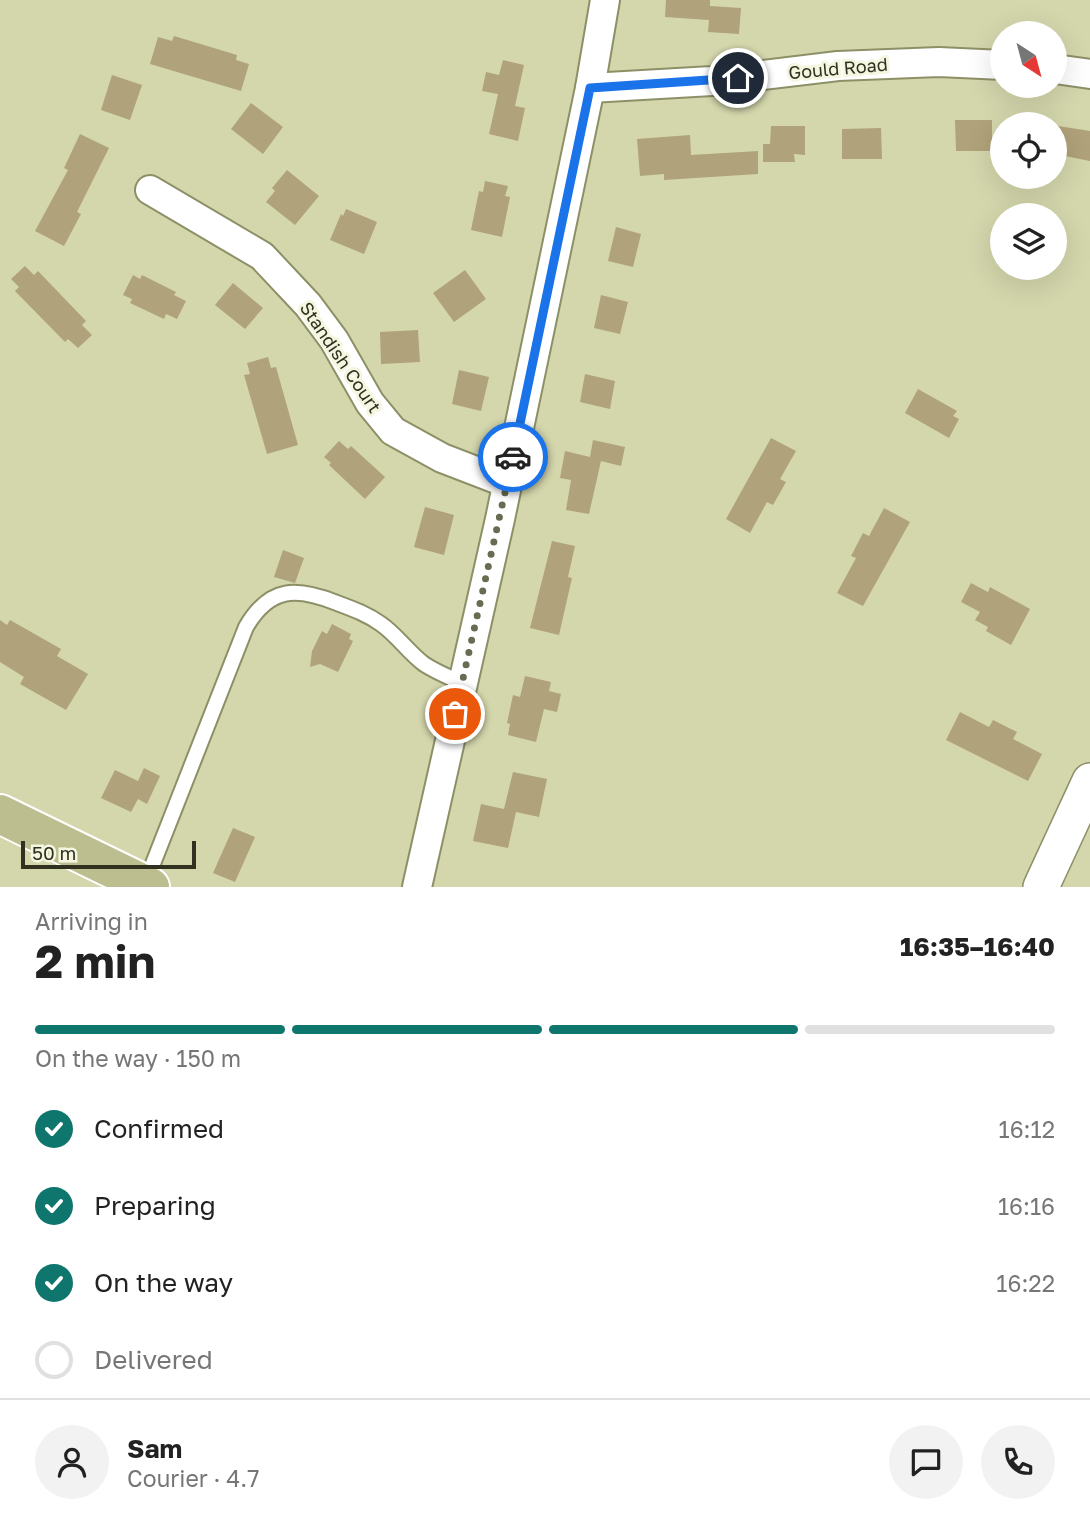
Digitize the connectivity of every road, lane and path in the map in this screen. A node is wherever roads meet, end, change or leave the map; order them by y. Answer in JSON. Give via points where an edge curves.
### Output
{"nodes":[{"id":1,"x":606,"y":0,"type":"edge"},
{"id":2,"x":990,"y":64,"type":"edge"},
{"id":3,"x":1068,"y":71,"type":"edge"},
{"id":4,"x":1090,"y":74,"type":"edge"},
{"id":5,"x":590,"y":88,"type":"junction"},
{"id":6,"x":150,"y":190,"type":"dead end"},
{"id":7,"x":508,"y":483,"type":"junction"},
{"id":8,"x":463,"y":683,"type":"junction"},
{"id":9,"x":1090,"y":781,"type":"edge"},
{"id":10,"x":0,"y":814,"type":"edge"},
{"id":11,"x":147,"y":886,"type":"edge"},
{"id":12,"x":417,"y":887,"type":"edge"},
{"id":13,"x":1041,"y":887,"type":"edge"}],
"edges":[{"from":1,"to":5,"type":"street"},
{"from":2,"to":5,"type":"street","name":"Gould Road","via":[[838,66],[712,81]]},
{"from":3,"to":4,"type":"street"},
{"from":5,"to":7,"type":"street"},
{"from":6,"to":7,"type":"street","name":"Standish Court","via":[[262,256],[308,305],[370,404],[393,431],[442,458]]},
{"from":7,"to":8,"type":"street"},
{"from":8,"to":11,"type":"lane","via":[[421,662],[366,614],[314,594],[293,592],[272,598],[257,609],[246,626]]},
{"from":8,"to":12,"type":"street"},
{"from":9,"to":13,"type":"street"},
{"from":10,"to":11,"type":"main road"}]}
